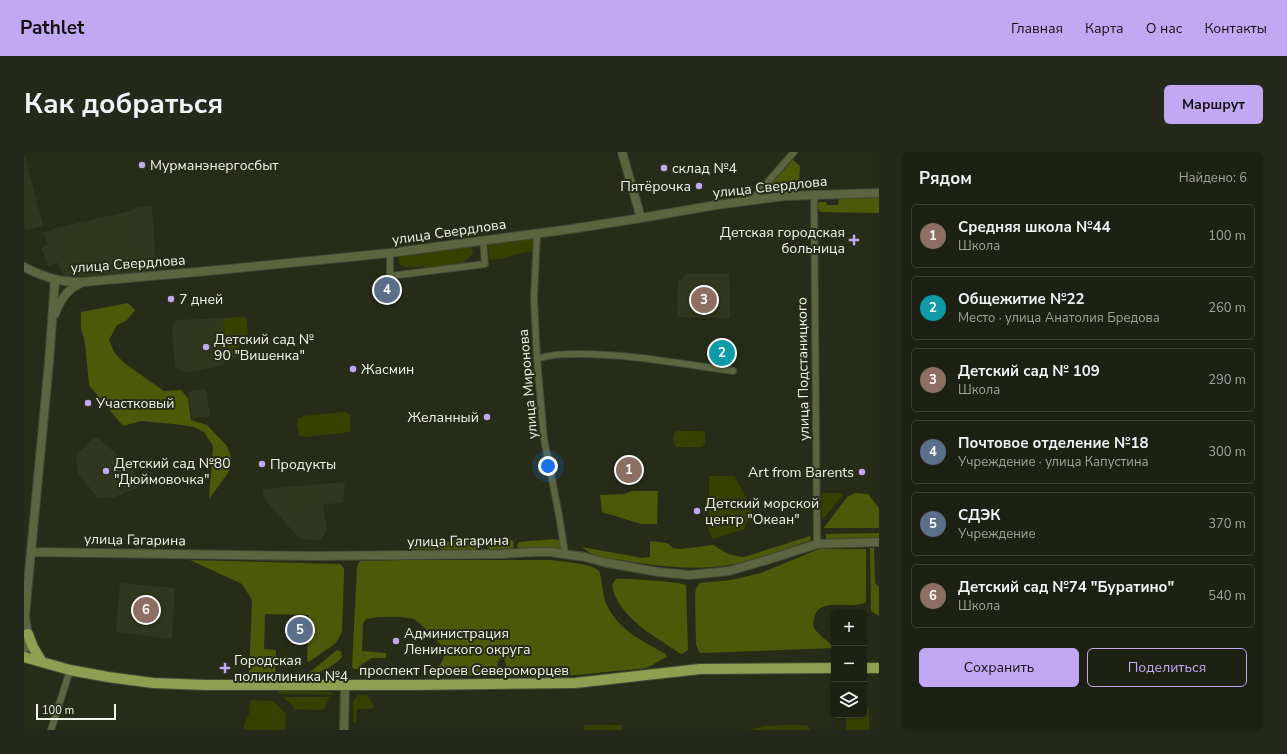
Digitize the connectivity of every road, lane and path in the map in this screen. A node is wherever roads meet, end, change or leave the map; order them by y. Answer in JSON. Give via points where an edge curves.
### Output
{"nodes":[{"id":1,"x":622,"y":152,"type":"edge"},
{"id":2,"x":794,"y":152,"type":"edge"},
{"id":3,"x":879,"y":193,"type":"edge"},
{"id":4,"x":814,"y":194,"type":"junction"},
{"id":5,"x":752,"y":200,"type":"junction"},
{"id":6,"x":641,"y":218,"type":"junction"},
{"id":7,"x":537,"y":234,"type":"junction"},
{"id":8,"x":482,"y":240,"type":"junction"},
{"id":9,"x":390,"y":253,"type":"junction"},
{"id":10,"x":24,"y":266,"type":"edge"},
{"id":11,"x":55,"y":280,"type":"junction"},
{"id":12,"x":83,"y":282,"type":"junction"},
{"id":13,"x":52,"y":320,"type":"junction"},
{"id":14,"x":537,"y":359,"type":"junction"},
{"id":15,"x":733,"y":371,"type":"dead end"},
{"id":16,"x":879,"y":542,"type":"edge"},
{"id":17,"x":817,"y":544,"type":"junction"},
{"id":18,"x":31,"y":552,"type":"junction"},
{"id":19,"x":565,"y":554,"type":"junction"},
{"id":20,"x":28,"y":634,"type":"junction"},
{"id":21,"x":24,"y":651,"type":"edge"},
{"id":22,"x":24,"y":657,"type":"edge"},
{"id":23,"x":42,"y":662,"type":"junction"},
{"id":24,"x":831,"y":668,"type":"edge"},
{"id":25,"x":867,"y":668,"type":"edge"},
{"id":26,"x":879,"y":668,"type":"edge"},
{"id":27,"x":70,"y":670,"type":"junction"},
{"id":28,"x":345,"y":685,"type":"junction"},
{"id":29,"x":51,"y":730,"type":"edge"},
{"id":30,"x":344,"y":730,"type":"edge"}],
"edges":[{"from":1,"to":6,"type":"street"},
{"from":2,"to":5,"type":"street"},
{"from":3,"to":4,"type":"street","name":"улица Свердлова"},
{"from":4,"to":5,"type":"street","name":"улица Свердлова"},
{"from":4,"to":17,"type":"street","name":"улица Подстаницкого"},
{"from":5,"to":6,"type":"street","name":"улица Свердлова"},
{"from":6,"to":7,"type":"street","name":"улица Свердлова"},
{"from":7,"to":8,"type":"street","name":"улица Свердлова"},
{"from":7,"to":14,"type":"street","name":"улица Миронова","via":[[534,298]]},
{"from":8,"to":9,"type":"street","name":"улица Свердлова"},
{"from":8,"to":9,"type":"street","via":[[485,264],[390,276]]},
{"from":9,"to":12,"type":"street","name":"улица Свердлова"},
{"from":10,"to":11,"type":"street","name":"улица Свердлова"},
{"from":11,"to":12,"type":"street","name":"улица Свердлова"},
{"from":11,"to":13,"type":"street"},
{"from":12,"to":13,"type":"street","via":[[68,291]]},
{"from":13,"to":18,"type":"street"},
{"from":14,"to":15,"type":"street","via":[[549,355],[596,354]]},
{"from":14,"to":19,"type":"street","name":"улица Миронова","via":[[544,439]]},
{"from":16,"to":17,"type":"street","name":"улица Гагарина"},
{"from":17,"to":19,"type":"street","name":"улица Гагарина","via":[[729,571],[702,575],[658,572]]},
{"from":18,"to":19,"type":"street","name":"улица Гагарина","via":[[315,556],[534,552]]},
{"from":18,"to":20,"type":"street","via":[[25,617]]},
{"from":20,"to":21,"type":"street"},
{"from":20,"to":23,"type":"main road"},
{"from":22,"to":23,"type":"main road","name":"проспект Героев Североморцев"},
{"from":23,"to":27,"type":"main road","name":"проспект Героев Североморцев"},
{"from":24,"to":28,"type":"main road","name":"проспект Героев Североморцев","via":[[700,669],[575,683]]},
{"from":25,"to":26,"type":"main road"},
{"from":27,"to":28,"type":"main road","name":"проспект Героев Североморцев","via":[[152,683]]},
{"from":27,"to":29,"type":"street"},
{"from":28,"to":30,"type":"street"}]}
